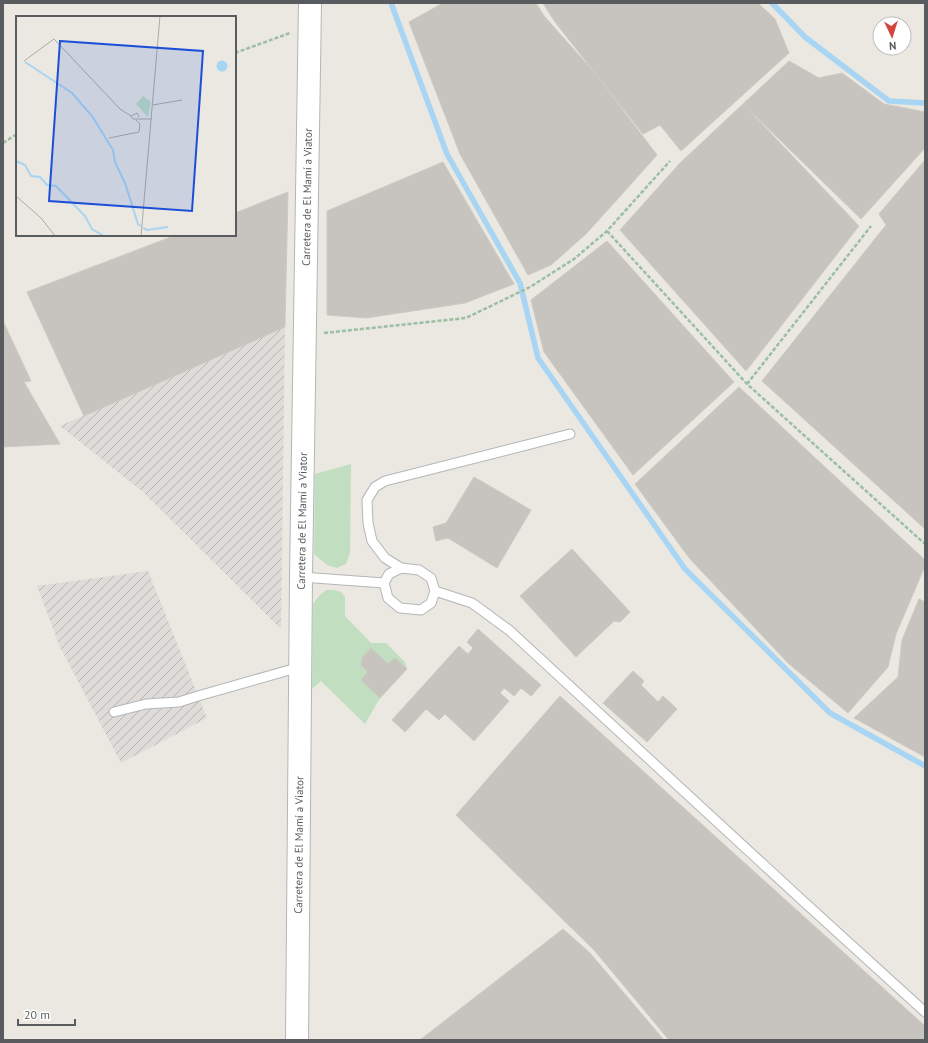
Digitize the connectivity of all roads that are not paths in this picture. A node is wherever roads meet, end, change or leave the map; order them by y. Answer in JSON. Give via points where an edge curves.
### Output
{"nodes":[{"id":1,"x":310,"y":3,"type":"edge"},
{"id":2,"x":570,"y":434,"type":"dead end"},
{"id":3,"x":401,"y":568,"type":"junction"},
{"id":4,"x":301,"y":577,"type":"junction"},
{"id":5,"x":384,"y":583,"type":"junction"},
{"id":6,"x":435,"y":591,"type":"junction"},
{"id":7,"x":300,"y":667,"type":"junction"},
{"id":8,"x":114,"y":712,"type":"dead end"},
{"id":9,"x":925,"y":1012,"type":"edge"},
{"id":10,"x":297,"y":1040,"type":"edge"}],
"edges":[{"from":1,"to":4,"type":"street","name":"Carretera de El Mamí a Viator"},
{"from":2,"to":3,"type":"lane","via":[[385,481],[375,487],[367,500],[372,541],[385,558]]},
{"from":3,"to":5,"type":"lane","via":[[389,574]]},
{"from":3,"to":6,"type":"lane","via":[[419,570],[431,578]]},
{"from":4,"to":5,"type":"lane"},
{"from":4,"to":7,"type":"street","name":"Carretera de El Mamí a Viator"},
{"from":5,"to":6,"type":"lane","via":[[388,598],[400,608],[421,610],[431,603]]},
{"from":6,"to":9,"type":"lane","via":[[472,603],[509,630]]},
{"from":7,"to":8,"type":"lane","via":[[179,702],[146,704]]},
{"from":7,"to":10,"type":"street","name":"Carretera de El Mamí a Viator"}]}
